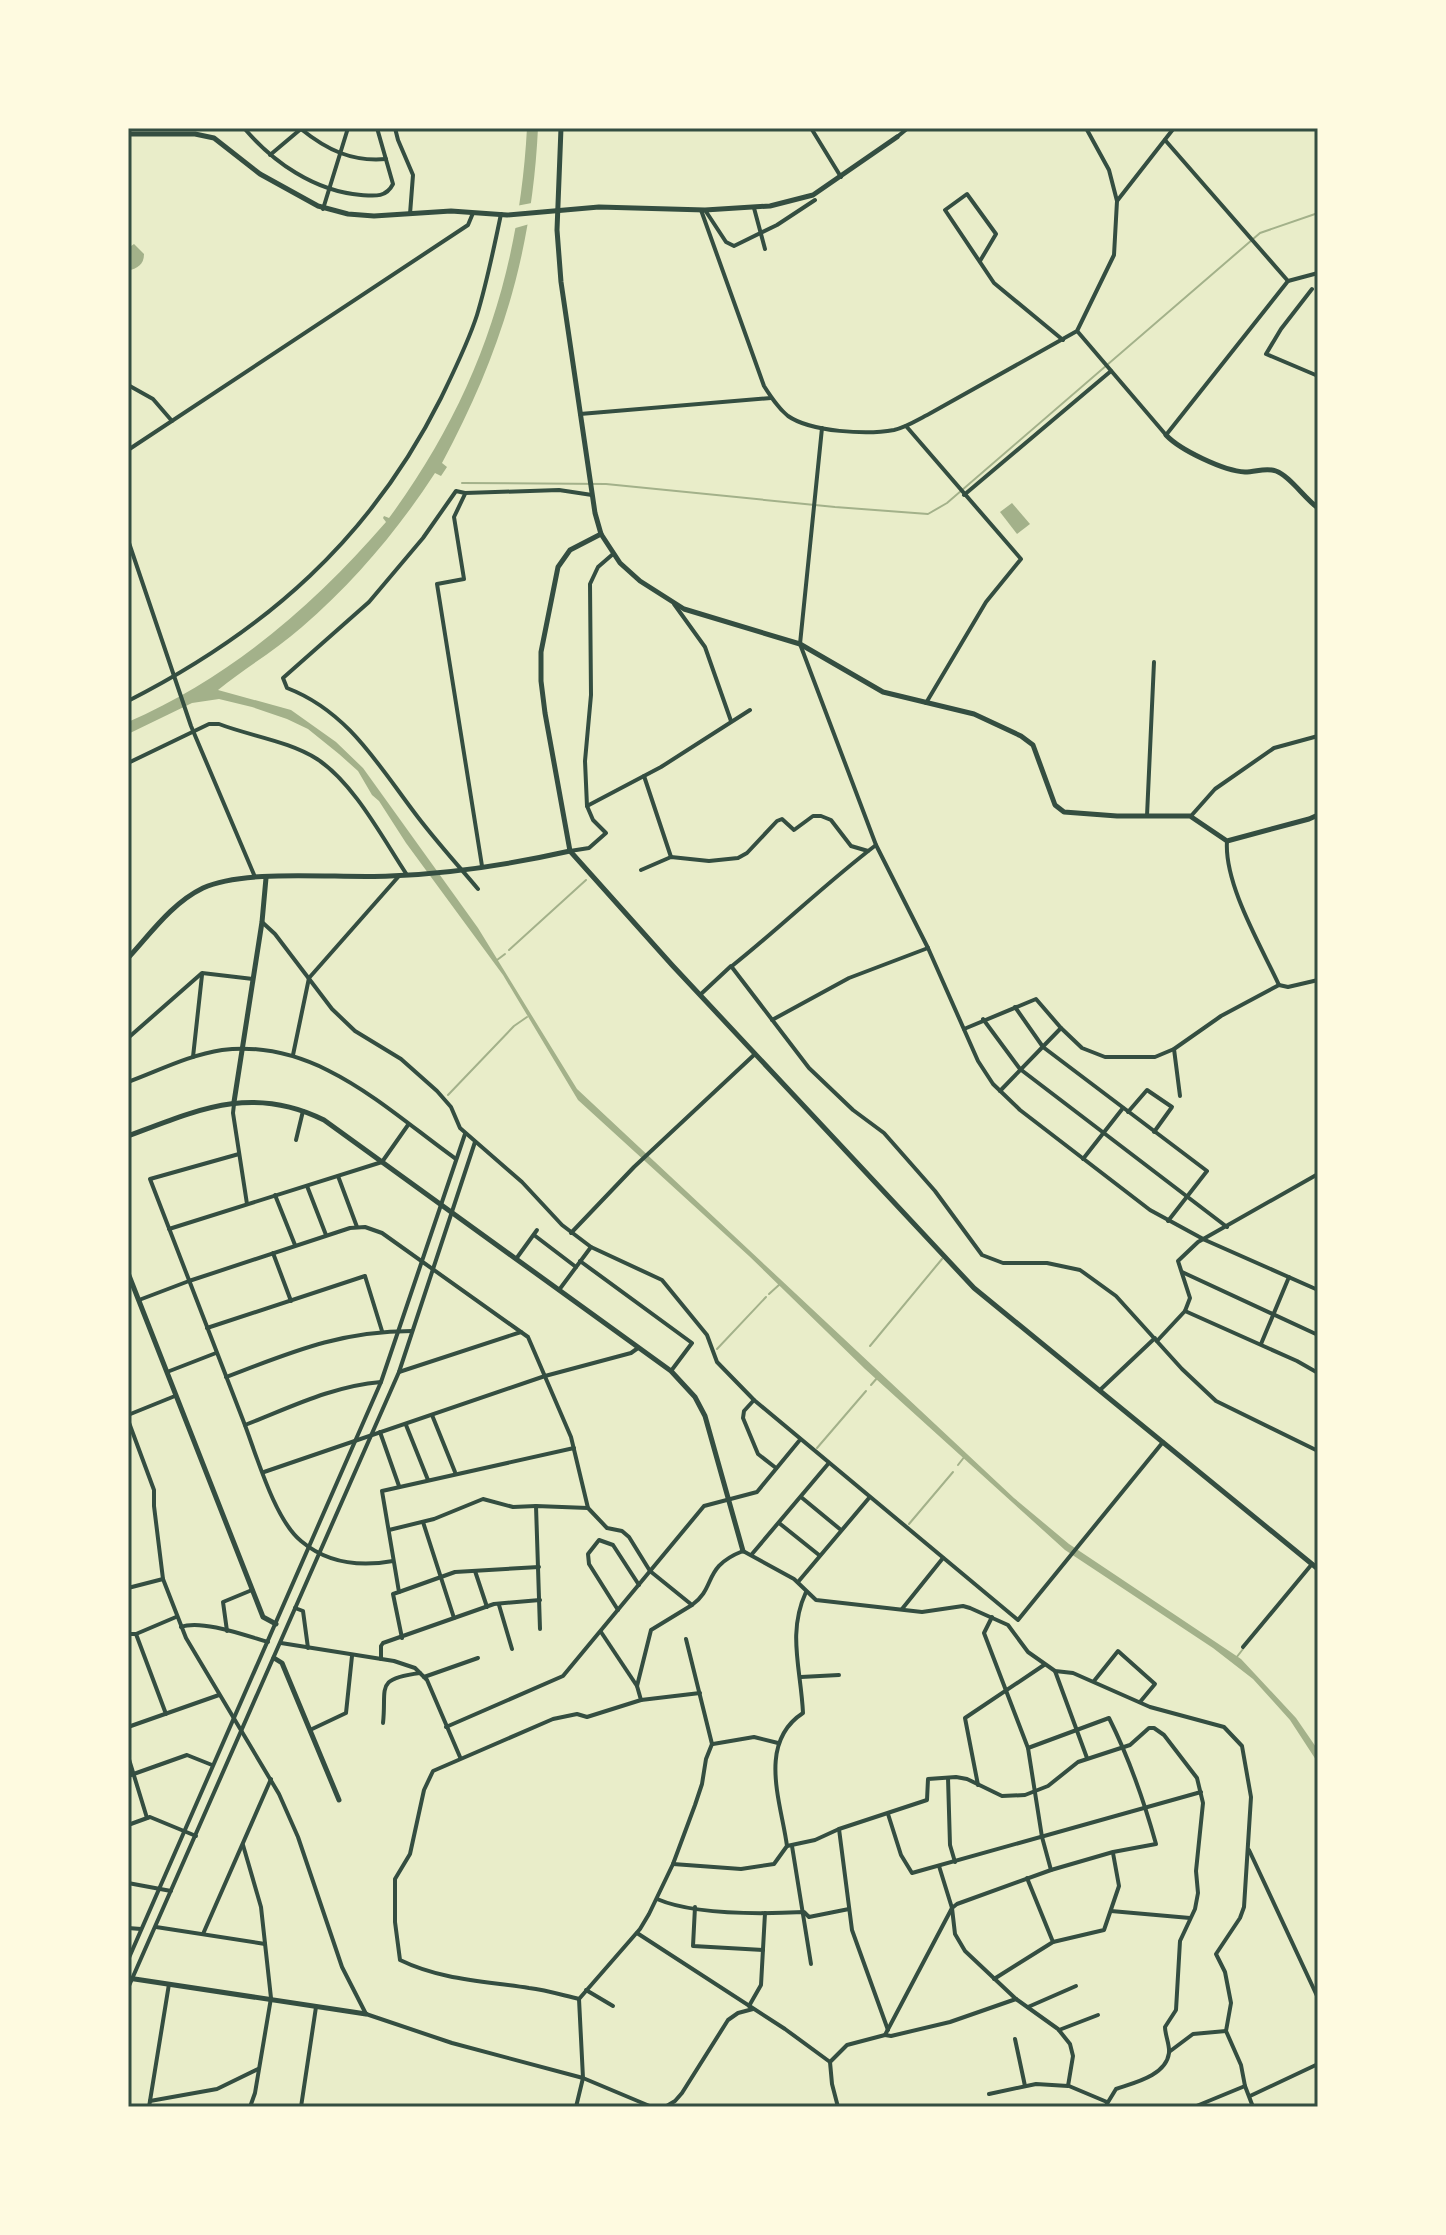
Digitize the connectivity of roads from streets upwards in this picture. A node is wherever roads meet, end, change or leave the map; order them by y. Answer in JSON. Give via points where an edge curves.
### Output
{"nodes":[{"id":1,"x":302,"y":128,"type":"edge"},
{"id":2,"x":348,"y":128,"type":"edge"},
{"id":3,"x":377,"y":128,"type":"edge"},
{"id":4,"x":395,"y":128,"type":"edge"},
{"id":5,"x":561,"y":128,"type":"edge"},
{"id":6,"x":811,"y":128,"type":"edge"},
{"id":7,"x":908,"y":128,"type":"edge"},
{"id":8,"x":1086,"y":128,"type":"edge"},
{"id":9,"x":1174,"y":128,"type":"edge"},
{"id":10,"x":246,"y":129,"type":"edge"},
{"id":11,"x":194,"y":131,"type":"edge"},
{"id":12,"x":128,"y":134,"type":"edge"},
{"id":13,"x":897,"y":137,"type":"joint"},
{"id":14,"x":1165,"y":140,"type":"junction"},
{"id":15,"x":340,"y":154,"type":"junction"},
{"id":16,"x":270,"y":155,"type":"junction"},
{"id":17,"x":387,"y":159,"type":"junction"},
{"id":18,"x":841,"y":177,"type":"junction"},
{"id":19,"x":329,"y":189,"type":"junction"},
{"id":20,"x":815,"y":200,"type":"dead end"},
{"id":21,"x":1117,"y":201,"type":"junction"},
{"id":22,"x":754,"y":208,"type":"junction"},
{"id":23,"x":323,"y":209,"type":"junction"},
{"id":24,"x":559,"y":209,"type":"junction"},
{"id":25,"x":703,"y":210,"type":"junction"},
{"id":26,"x":473,"y":211,"type":"junction"},
{"id":27,"x":410,"y":214,"type":"junction"},
{"id":28,"x":504,"y":214,"type":"junction"},
{"id":29,"x":761,"y":233,"type":"junction"},
{"id":30,"x":765,"y":249,"type":"dead end"},
{"id":31,"x":980,"y":261,"type":"junction"},
{"id":32,"x":1318,"y":273,"type":"edge"},
{"id":33,"x":1288,"y":281,"type":"junction"},
{"id":34,"x":1312,"y":289,"type":"dead end"},
{"id":35,"x":1077,"y":331,"type":"junction"},
{"id":36,"x":1063,"y":340,"type":"junction"},
{"id":37,"x":1110,"y":369,"type":"junction"},
{"id":38,"x":1318,"y":376,"type":"edge"},
{"id":39,"x":128,"y":385,"type":"edge"},
{"id":40,"x":771,"y":398,"type":"junction"},
{"id":41,"x":580,"y":414,"type":"junction"},
{"id":42,"x":172,"y":421,"type":"junction"},
{"id":43,"x":906,"y":426,"type":"junction"},
{"id":44,"x":822,"y":428,"type":"junction"},
{"id":45,"x":1166,"y":435,"type":"junction"},
{"id":46,"x":128,"y":450,"type":"edge"},
{"id":47,"x":465,"y":493,"type":"junction"},
{"id":48,"x":963,"y":494,"type":"junction"},
{"id":49,"x":592,"y":495,"type":"junction"},
{"id":50,"x":1318,"y":508,"type":"edge"},
{"id":51,"x":601,"y":534,"type":"junction"},
{"id":52,"x":128,"y":540,"type":"edge"},
{"id":53,"x":613,"y":554,"type":"junction"},
{"id":54,"x":672,"y":602,"type":"junction"},
{"id":55,"x":800,"y":644,"type":"junction"},
{"id":56,"x":1154,"y":662,"type":"dead end"},
{"id":57,"x":173,"y":678,"type":"junction"},
{"id":58,"x":128,"y":701,"type":"edge"},
{"id":59,"x":926,"y":703,"type":"junction"},
{"id":60,"x":750,"y":710,"type":"dead end"},
{"id":61,"x":731,"y":722,"type":"junction"},
{"id":62,"x":192,"y":728,"type":"junction"},
{"id":63,"x":1318,"y":736,"type":"edge"},
{"id":64,"x":128,"y":763,"type":"edge"},
{"id":65,"x":644,"y":776,"type":"junction"},
{"id":66,"x":587,"y":806,"type":"junction"},
{"id":67,"x":1318,"y":815,"type":"edge"},
{"id":68,"x":1147,"y":816,"type":"junction"},
{"id":69,"x":1190,"y":816,"type":"junction"},
{"id":70,"x":1227,"y":841,"type":"junction"},
{"id":71,"x":876,"y":845,"type":"junction"},
{"id":72,"x":570,"y":851,"type":"junction"},
{"id":73,"x":868,"y":851,"type":"junction"},
{"id":74,"x":671,"y":857,"type":"junction"},
{"id":75,"x":482,"y":866,"type":"junction"},
{"id":76,"x":461,"y":870,"type":"junction"},
{"id":77,"x":641,"y":870,"type":"dead end"},
{"id":78,"x":407,"y":875,"type":"junction"},
{"id":79,"x":399,"y":876,"type":"junction"},
{"id":80,"x":255,"y":877,"type":"junction"},
{"id":81,"x":266,"y":878,"type":"junction"},
{"id":82,"x":478,"y":889,"type":"dead end"},
{"id":83,"x":262,"y":922,"type":"junction"},
{"id":84,"x":928,"y":948,"type":"junction"},
{"id":85,"x":128,"y":958,"type":"edge"},
{"id":86,"x":732,"y":966,"type":"junction"},
{"id":87,"x":202,"y":973,"type":"junction"},
{"id":88,"x":309,"y":978,"type":"junction"},
{"id":89,"x":253,"y":979,"type":"junction"},
{"id":90,"x":1318,"y":981,"type":"edge"},
{"id":91,"x":1279,"y":985,"type":"junction"},
{"id":92,"x":701,"y":994,"type":"junction"},
{"id":93,"x":1015,"y":1007,"type":"junction"},
{"id":94,"x":983,"y":1019,"type":"junction"},
{"id":95,"x":772,"y":1020,"type":"junction"},
{"id":96,"x":1061,"y":1028,"type":"junction"},
{"id":97,"x":964,"y":1029,"type":"junction"},
{"id":98,"x":128,"y":1038,"type":"edge"},
{"id":99,"x":1043,"y":1047,"type":"junction"},
{"id":100,"x":243,"y":1049,"type":"junction"},
{"id":101,"x":1174,"y":1049,"type":"junction"},
{"id":102,"x":756,"y":1052,"type":"junction"},
{"id":103,"x":293,"y":1055,"type":"junction"},
{"id":104,"x":193,"y":1057,"type":"junction"},
{"id":105,"x":1020,"y":1069,"type":"junction"},
{"id":106,"x":128,"y":1082,"type":"edge"},
{"id":107,"x":1000,"y":1091,"type":"junction"},
{"id":108,"x":1180,"y":1096,"type":"dead end"},
{"id":109,"x":234,"y":1102,"type":"junction"},
{"id":110,"x":1123,"y":1108,"type":"junction"},
{"id":111,"x":303,"y":1111,"type":"junction"},
{"id":112,"x":1128,"y":1112,"type":"junction"},
{"id":113,"x":408,"y":1125,"type":"junction"},
{"id":114,"x":1104,"y":1132,"type":"junction"},
{"id":115,"x":1154,"y":1132,"type":"junction"},
{"id":116,"x":465,"y":1134,"type":"junction"},
{"id":117,"x":128,"y":1136,"type":"edge"},
{"id":118,"x":296,"y":1140,"type":"dead end"},
{"id":119,"x":475,"y":1142,"type":"junction"},
{"id":120,"x":239,"y":1154,"type":"junction"},
{"id":121,"x":456,"y":1159,"type":"junction"},
{"id":122,"x":1083,"y":1159,"type":"junction"},
{"id":123,"x":382,"y":1162,"type":"junction"},
{"id":124,"x":1318,"y":1174,"type":"edge"},
{"id":125,"x":338,"y":1176,"type":"junction"},
{"id":126,"x":307,"y":1186,"type":"junction"},
{"id":127,"x":275,"y":1195,"type":"junction"},
{"id":128,"x":1187,"y":1197,"type":"junction"},
{"id":129,"x":247,"y":1204,"type":"junction"},
{"id":130,"x":442,"y":1204,"type":"junction"},
{"id":131,"x":451,"y":1211,"type":"junction"},
{"id":132,"x":1168,"y":1221,"type":"junction"},
{"id":133,"x":357,"y":1227,"type":"junction"},
{"id":134,"x":1227,"y":1227,"type":"junction"},
{"id":135,"x":169,"y":1229,"type":"junction"},
{"id":136,"x":571,"y":1233,"type":"junction"},
{"id":137,"x":326,"y":1235,"type":"junction"},
{"id":138,"x":1205,"y":1240,"type":"junction"},
{"id":139,"x":295,"y":1245,"type":"junction"},
{"id":140,"x":591,"y":1247,"type":"junction"},
{"id":141,"x":273,"y":1253,"type":"junction"},
{"id":142,"x":516,"y":1259,"type":"junction"},
{"id":143,"x":580,"y":1261,"type":"junction"},
{"id":144,"x":422,"y":1262,"type":"junction"},
{"id":145,"x":576,"y":1267,"type":"junction"},
{"id":146,"x":432,"y":1268,"type":"junction"},
{"id":147,"x":1181,"y":1272,"type":"junction"},
{"id":148,"x":128,"y":1273,"type":"edge"},
{"id":149,"x":1289,"y":1277,"type":"junction"},
{"id":150,"x":189,"y":1281,"type":"junction"},
{"id":151,"x":559,"y":1290,"type":"junction"},
{"id":152,"x":1318,"y":1290,"type":"edge"},
{"id":153,"x":138,"y":1301,"type":"junction"},
{"id":154,"x":291,"y":1301,"type":"junction"},
{"id":155,"x":1185,"y":1311,"type":"junction"},
{"id":156,"x":1273,"y":1314,"type":"junction"},
{"id":157,"x":207,"y":1328,"type":"junction"},
{"id":158,"x":382,"y":1331,"type":"junction"},
{"id":159,"x":399,"y":1331,"type":"junction"},
{"id":160,"x":413,"y":1331,"type":"junction"},
{"id":161,"x":521,"y":1332,"type":"junction"},
{"id":162,"x":1318,"y":1335,"type":"edge"},
{"id":163,"x":1156,"y":1340,"type":"junction"},
{"id":164,"x":1261,"y":1344,"type":"junction"},
{"id":165,"x":638,"y":1348,"type":"junction"},
{"id":166,"x":216,"y":1353,"type":"junction"},
{"id":167,"x":671,"y":1371,"type":"junction"},
{"id":168,"x":166,"y":1372,"type":"junction"},
{"id":169,"x":399,"y":1372,"type":"junction"},
{"id":170,"x":1318,"y":1373,"type":"edge"},
{"id":171,"x":545,"y":1376,"type":"junction"},
{"id":172,"x":226,"y":1377,"type":"junction"},
{"id":173,"x":381,"y":1382,"type":"junction"},
{"id":174,"x":1100,"y":1390,"type":"junction"},
{"id":175,"x":175,"y":1396,"type":"junction"},
{"id":176,"x":754,"y":1400,"type":"junction"},
{"id":177,"x":432,"y":1415,"type":"junction"},
{"id":178,"x":128,"y":1417,"type":"edge"},
{"id":179,"x":245,"y":1425,"type":"junction"},
{"id":180,"x":406,"y":1425,"type":"junction"},
{"id":181,"x":380,"y":1432,"type":"junction"},
{"id":182,"x":372,"y":1434,"type":"junction"},
{"id":183,"x":800,"y":1440,"type":"junction"},
{"id":184,"x":356,"y":1441,"type":"junction"},
{"id":185,"x":1163,"y":1442,"type":"junction"},
{"id":186,"x":574,"y":1448,"type":"junction"},
{"id":187,"x":1318,"y":1451,"type":"edge"},
{"id":188,"x":828,"y":1464,"type":"junction"},
{"id":189,"x":776,"y":1468,"type":"junction"},
{"id":190,"x":264,"y":1472,"type":"junction"},
{"id":191,"x":456,"y":1473,"type":"junction"},
{"id":192,"x":428,"y":1480,"type":"junction"},
{"id":193,"x":399,"y":1486,"type":"junction"},
{"id":194,"x":801,"y":1497,"type":"junction"},
{"id":195,"x":870,"y":1498,"type":"junction"},
{"id":196,"x":729,"y":1499,"type":"junction"},
{"id":197,"x":536,"y":1506,"type":"junction"},
{"id":198,"x":588,"y":1508,"type":"junction"},
{"id":199,"x":423,"y":1522,"type":"junction"},
{"id":200,"x":779,"y":1523,"type":"junction"},
{"id":201,"x":389,"y":1530,"type":"junction"},
{"id":202,"x":841,"y":1530,"type":"junction"},
{"id":203,"x":309,"y":1546,"type":"junction"},
{"id":204,"x":743,"y":1551,"type":"junction"},
{"id":205,"x":319,"y":1553,"type":"junction"},
{"id":206,"x":752,"y":1554,"type":"junction"},
{"id":207,"x":819,"y":1555,"type":"junction"},
{"id":208,"x":943,"y":1558,"type":"junction"},
{"id":209,"x":393,"y":1561,"type":"junction"},
{"id":210,"x":1312,"y":1564,"type":"junction"},
{"id":211,"x":539,"y":1567,"type":"junction"},
{"id":212,"x":1318,"y":1569,"type":"edge"},
{"id":213,"x":475,"y":1571,"type":"junction"},
{"id":214,"x":650,"y":1571,"type":"junction"},
{"id":215,"x":439,"y":1578,"type":"junction"},
{"id":216,"x":163,"y":1579,"type":"junction"},
{"id":217,"x":798,"y":1582,"type":"junction"},
{"id":218,"x":639,"y":1585,"type":"junction"},
{"id":219,"x":128,"y":1588,"type":"edge"},
{"id":220,"x":253,"y":1590,"type":"junction"},
{"id":221,"x":806,"y":1591,"type":"junction"},
{"id":222,"x":399,"y":1592,"type":"junction"},
{"id":223,"x":540,"y":1600,"type":"junction"},
{"id":224,"x":499,"y":1605,"type":"junction"},
{"id":225,"x":692,"y":1605,"type":"junction"},
{"id":226,"x":487,"y":1607,"type":"junction"},
{"id":227,"x":295,"y":1608,"type":"junction"},
{"id":228,"x":619,"y":1610,"type":"junction"},
{"id":229,"x":901,"y":1610,"type":"junction"},
{"id":230,"x":176,"y":1617,"type":"junction"},
{"id":231,"x":992,"y":1617,"type":"junction"},
{"id":232,"x":454,"y":1618,"type":"junction"},
{"id":233,"x":1018,"y":1620,"type":"junction"},
{"id":234,"x":276,"y":1624,"type":"junction"},
{"id":235,"x":181,"y":1627,"type":"junction"},
{"id":236,"x":540,"y":1629,"type":"dead end"},
{"id":237,"x":1011,"y":1629,"type":"junction"},
{"id":238,"x":227,"y":1631,"type":"junction"},
{"id":239,"x":601,"y":1632,"type":"junction"},
{"id":240,"x":128,"y":1634,"type":"edge"},
{"id":241,"x":136,"y":1634,"type":"junction"},
{"id":242,"x":402,"y":1638,"type":"junction"},
{"id":243,"x":686,"y":1639,"type":"dead end"},
{"id":244,"x":268,"y":1642,"type":"junction"},
{"id":245,"x":280,"y":1643,"type":"junction"},
{"id":246,"x":1243,"y":1647,"type":"dead end"},
{"id":247,"x":308,"y":1649,"type":"junction"},
{"id":248,"x":512,"y":1649,"type":"dead end"},
{"id":249,"x":352,"y":1656,"type":"junction"},
{"id":250,"x":274,"y":1658,"type":"junction"},
{"id":251,"x":478,"y":1658,"type":"dead end"},
{"id":252,"x":381,"y":1659,"type":"junction"},
{"id":253,"x":1044,"y":1665,"type":"junction"},
{"id":254,"x":1055,"y":1671,"type":"junction"},
{"id":255,"x":422,"y":1675,"type":"junction"},
{"id":256,"x":839,"y":1675,"type":"dead end"},
{"id":257,"x":801,"y":1677,"type":"junction"},
{"id":258,"x":1094,"y":1681,"type":"junction"},
{"id":259,"x":637,"y":1686,"type":"junction"},
{"id":260,"x":1006,"y":1689,"type":"junction"},
{"id":261,"x":700,"y":1693,"type":"junction"},
{"id":262,"x":219,"y":1695,"type":"junction"},
{"id":263,"x":641,"y":1700,"type":"junction"},
{"id":264,"x":1140,"y":1702,"type":"junction"},
{"id":265,"x":166,"y":1714,"type":"junction"},
{"id":266,"x":234,"y":1717,"type":"junction"},
{"id":267,"x":383,"y":1723,"type":"dead end"},
{"id":268,"x":128,"y":1727,"type":"edge"},
{"id":269,"x":446,"y":1727,"type":"junction"},
{"id":270,"x":242,"y":1729,"type":"junction"},
{"id":271,"x":309,"y":1730,"type":"junction"},
{"id":272,"x":1076,"y":1731,"type":"junction"},
{"id":273,"x":778,"y":1743,"type":"junction"},
{"id":274,"x":712,"y":1744,"type":"junction"},
{"id":275,"x":1028,"y":1748,"type":"junction"},
{"id":276,"x":1123,"y":1748,"type":"junction"},
{"id":277,"x":128,"y":1756,"type":"edge"},
{"id":278,"x":460,"y":1757,"type":"junction"},
{"id":279,"x":1087,"y":1758,"type":"junction"},
{"id":280,"x":213,"y":1765,"type":"junction"},
{"id":281,"x":131,"y":1775,"type":"edge"},
{"id":282,"x":271,"y":1778,"type":"junction"},
{"id":283,"x":948,"y":1778,"type":"junction"},
{"id":284,"x":978,"y":1785,"type":"junction"},
{"id":285,"x":1036,"y":1792,"type":"junction"},
{"id":286,"x":1201,"y":1792,"type":"junction"},
{"id":287,"x":339,"y":1800,"type":"dead end"},
{"id":288,"x":1145,"y":1807,"type":"junction"},
{"id":289,"x":888,"y":1814,"type":"junction"},
{"id":290,"x":147,"y":1818,"type":"junction"},
{"id":291,"x":128,"y":1825,"type":"edge"},
{"id":292,"x":839,"y":1829,"type":"junction"},
{"id":293,"x":183,"y":1831,"type":"junction"},
{"id":294,"x":196,"y":1836,"type":"junction"},
{"id":295,"x":1042,"y":1837,"type":"junction"},
{"id":296,"x":243,"y":1845,"type":"junction"},
{"id":297,"x":790,"y":1846,"type":"junction"},
{"id":298,"x":1248,"y":1848,"type":"junction"},
{"id":299,"x":1113,"y":1852,"type":"junction"},
{"id":300,"x":955,"y":1862,"type":"junction"},
{"id":301,"x":673,"y":1864,"type":"junction"},
{"id":302,"x":939,"y":1866,"type":"junction"},
{"id":303,"x":1051,"y":1870,"type":"junction"},
{"id":304,"x":1027,"y":1878,"type":"junction"},
{"id":305,"x":128,"y":1883,"type":"edge"},
{"id":306,"x":160,"y":1887,"type":"junction"},
{"id":307,"x":171,"y":1891,"type":"junction"},
{"id":308,"x":657,"y":1899,"type":"junction"},
{"id":309,"x":695,"y":1907,"type":"junction"},
{"id":310,"x":952,"y":1908,"type":"junction"},
{"id":311,"x":849,"y":1909,"type":"junction"},
{"id":312,"x":1111,"y":1911,"type":"junction"},
{"id":313,"x":804,"y":1912,"type":"junction"},
{"id":314,"x":765,"y":1913,"type":"junction"},
{"id":315,"x":1190,"y":1918,"type":"junction"},
{"id":316,"x":156,"y":1927,"type":"junction"},
{"id":317,"x":128,"y":1928,"type":"edge"},
{"id":318,"x":141,"y":1929,"type":"junction"},
{"id":319,"x":636,"y":1932,"type":"junction"},
{"id":320,"x":203,"y":1934,"type":"junction"},
{"id":321,"x":1053,"y":1942,"type":"junction"},
{"id":322,"x":265,"y":1944,"type":"junction"},
{"id":323,"x":763,"y":1950,"type":"junction"},
{"id":324,"x":128,"y":1960,"type":"edge"},
{"id":325,"x":811,"y":1964,"type":"dead end"},
{"id":326,"x":130,"y":1978,"type":"edge"},
{"id":327,"x":994,"y":1979,"type":"junction"},
{"id":328,"x":169,"y":1984,"type":"junction"},
{"id":329,"x":1076,"y":1986,"type":"dead end"},
{"id":330,"x":128,"y":1988,"type":"edge"},
{"id":331,"x":586,"y":1990,"type":"junction"},
{"id":332,"x":271,"y":1998,"type":"junction"},
{"id":333,"x":1318,"y":1998,"type":"edge"},
{"id":334,"x":579,"y":1999,"type":"junction"},
{"id":335,"x":1016,"y":1999,"type":"junction"},
{"id":336,"x":316,"y":2005,"type":"junction"},
{"id":337,"x":613,"y":2006,"type":"dead end"},
{"id":338,"x":751,"y":2007,"type":"junction"},
{"id":339,"x":1028,"y":2007,"type":"junction"},
{"id":340,"x":366,"y":2014,"type":"junction"},
{"id":341,"x":1098,"y":2015,"type":"dead end"},
{"id":342,"x":1059,"y":2030,"type":"junction"},
{"id":343,"x":1226,"y":2031,"type":"junction"},
{"id":344,"x":886,"y":2033,"type":"junction"},
{"id":345,"x":1015,"y":2039,"type":"dead end"},
{"id":346,"x":1169,"y":2052,"type":"junction"},
{"id":347,"x":830,"y":2062,"type":"junction"},
{"id":348,"x":1318,"y":2064,"type":"edge"},
{"id":349,"x":259,"y":2068,"type":"junction"},
{"id":350,"x":583,"y":2078,"type":"junction"},
{"id":351,"x":1025,"y":2086,"type":"junction"},
{"id":352,"x":1068,"y":2086,"type":"junction"},
{"id":353,"x":1245,"y":2086,"type":"junction"},
{"id":354,"x":989,"y":2094,"type":"dead end"},
{"id":355,"x":1250,"y":2096,"type":"junction"},
{"id":356,"x":150,"y":2104,"type":"edge"},
{"id":357,"x":1106,"y":2104,"type":"edge"},
{"id":358,"x":250,"y":2107,"type":"edge"},
{"id":359,"x":301,"y":2107,"type":"edge"},
{"id":360,"x":576,"y":2107,"type":"edge"},
{"id":361,"x":652,"y":2107,"type":"edge"},
{"id":362,"x":665,"y":2107,"type":"edge"},
{"id":363,"x":838,"y":2107,"type":"edge"},
{"id":364,"x":1194,"y":2107,"type":"edge"},
{"id":365,"x":1253,"y":2107,"type":"edge"}],
"edges":[{"from":1,"to":15,"type":"street"},
{"from":1,"to":16,"type":"street"},
{"from":2,"to":15,"type":"street"},
{"from":3,"to":17,"type":"street"},
{"from":4,"to":27,"type":"street","via":[[413,175]]},
{"from":5,"to":24,"type":"street"},
{"from":6,"to":18,"type":"street"},
{"from":7,"to":13,"type":"street"},
{"from":8,"to":21,"type":"street","via":[[1109,170]]},
{"from":9,"to":14,"type":"street"},
{"from":10,"to":16,"type":"street"},
{"from":11,"to":12,"type":"street"},
{"from":11,"to":23,"type":"street","via":[[222,141],[260,174]]},
{"from":13,"to":18,"type":"street"},
{"from":14,"to":21,"type":"street"},
{"from":14,"to":33,"type":"street"},
{"from":15,"to":17,"type":"street"},
{"from":15,"to":19,"type":"street"},
{"from":16,"to":19,"type":"street"},
{"from":17,"to":19,"type":"street","via":[[393,184],[384,194]]},
{"from":18,"to":22,"type":"street","via":[[813,195]]},
{"from":19,"to":23,"type":"street"},
{"from":20,"to":29,"type":"street"},
{"from":21,"to":35,"type":"street","via":[[1114,255]]},
{"from":22,"to":25,"type":"street"},
{"from":22,"to":29,"type":"street"},
{"from":23,"to":27,"type":"street","via":[[362,216]]},
{"from":24,"to":25,"type":"street"},
{"from":24,"to":28,"type":"street"},
{"from":24,"to":41,"type":"street","via":[[559,260]]},
{"from":25,"to":29,"type":"street","via":[[728,244],[738,245]]},
{"from":25,"to":40,"type":"street"},
{"from":26,"to":27,"type":"street"},
{"from":26,"to":28,"type":"street"},
{"from":26,"to":42,"type":"street","via":[[468,225]]},
{"from":28,"to":57,"type":"street","via":[[460,358],[392,482],[341,546],[296,591]]},
{"from":29,"to":30,"type":"street"},
{"from":31,"to":31,"type":"street","via":[[945,210],[967,194],[996,234]]},
{"from":31,"to":36,"type":"street","via":[[994,283]]},
{"from":32,"to":33,"type":"street"},
{"from":33,"to":45,"type":"street"},
{"from":34,"to":38,"type":"street","via":[[1266,354]]},
{"from":35,"to":36,"type":"street"},
{"from":35,"to":37,"type":"street"},
{"from":36,"to":43,"type":"street"},
{"from":37,"to":45,"type":"street"},
{"from":37,"to":48,"type":"street"},
{"from":39,"to":42,"type":"street","via":[[153,399]]},
{"from":40,"to":41,"type":"street"},
{"from":40,"to":44,"type":"street","via":[[790,417]]},
{"from":41,"to":49,"type":"street"},
{"from":42,"to":46,"type":"street"},
{"from":43,"to":44,"type":"street","via":[[868,432]]},
{"from":43,"to":48,"type":"street"},
{"from":44,"to":55,"type":"street"},
{"from":45,"to":50,"type":"street","via":[[1232,469],[1284,474]]},
{"from":47,"to":49,"type":"street","via":[[559,490]]},
{"from":47,"to":75,"type":"street","via":[[454,517],[464,579],[437,584]]},
{"from":47,"to":76,"type":"street","via":[[456,491],[369,602],[283,678],[287,688],[318,702],[371,752]]},
{"from":48,"to":59,"type":"street","via":[[1021,559],[986,602]]},
{"from":49,"to":51,"type":"street"},
{"from":51,"to":53,"type":"street"},
{"from":51,"to":72,"type":"street","via":[[570,550],[558,567],[541,652],[545,713]]},
{"from":52,"to":57,"type":"street"},
{"from":53,"to":54,"type":"street"},
{"from":53,"to":66,"type":"street","via":[[590,584]]},
{"from":54,"to":55,"type":"street"},
{"from":54,"to":61,"type":"street","via":[[705,647]]},
{"from":55,"to":59,"type":"street","via":[[883,692]]},
{"from":55,"to":71,"type":"street"},
{"from":56,"to":68,"type":"street"},
{"from":57,"to":58,"type":"street"},
{"from":57,"to":62,"type":"street"},
{"from":59,"to":68,"type":"street","via":[[974,714],[1033,745],[1055,805],[1064,812]]},
{"from":60,"to":61,"type":"street"},
{"from":61,"to":65,"type":"street"},
{"from":62,"to":64,"type":"street"},
{"from":62,"to":78,"type":"street","via":[[219,724],[316,758],[351,792]]},
{"from":62,"to":80,"type":"street"},
{"from":63,"to":69,"type":"street","via":[[1274,748],[1215,789]]},
{"from":65,"to":66,"type":"street"},
{"from":65,"to":74,"type":"street"},
{"from":66,"to":72,"type":"street","via":[[606,833],[589,848]]},
{"from":67,"to":70,"type":"street"},
{"from":68,"to":69,"type":"street"},
{"from":69,"to":70,"type":"street"},
{"from":70,"to":91,"type":"street","via":[[1242,911]]},
{"from":71,"to":73,"type":"street"},
{"from":71,"to":84,"type":"street"},
{"from":72,"to":75,"type":"street"},
{"from":72,"to":92,"type":"street"},
{"from":73,"to":74,"type":"street","via":[[851,846],[831,820],[813,816],[794,830],[782,819],[777,821],[738,858]]},
{"from":73,"to":86,"type":"street"},
{"from":74,"to":77,"type":"street"},
{"from":75,"to":76,"type":"street"},
{"from":76,"to":78,"type":"street"},
{"from":76,"to":82,"type":"street"},
{"from":78,"to":79,"type":"street"},
{"from":79,"to":81,"type":"street"},
{"from":79,"to":88,"type":"street"},
{"from":80,"to":81,"type":"street"},
{"from":80,"to":85,"type":"street","via":[[194,893],[174,907]]},
{"from":81,"to":83,"type":"street"},
{"from":83,"to":88,"type":"street"},
{"from":83,"to":89,"type":"street"},
{"from":84,"to":95,"type":"street","via":[[849,978]]},
{"from":84,"to":97,"type":"street"},
{"from":86,"to":92,"type":"street"},
{"from":86,"to":95,"type":"street"},
{"from":87,"to":89,"type":"street"},
{"from":87,"to":98,"type":"street"},
{"from":87,"to":104,"type":"street"},
{"from":88,"to":103,"type":"street"},
{"from":88,"to":116,"type":"street","via":[[355,1031],[401,1059],[437,1091]]},
{"from":89,"to":100,"type":"street"},
{"from":90,"to":91,"type":"street"},
{"from":91,"to":101,"type":"street"},
{"from":92,"to":102,"type":"street"},
{"from":93,"to":94,"type":"street"},
{"from":93,"to":96,"type":"street","via":[[1036,999]]},
{"from":93,"to":99,"type":"street"},
{"from":94,"to":97,"type":"street"},
{"from":94,"to":105,"type":"street"},
{"from":95,"to":163,"type":"street","via":[[809,1068],[910,1162],[982,1255],[1003,1263],[1080,1270],[1116,1296]]},
{"from":96,"to":99,"type":"street"},
{"from":96,"to":101,"type":"street","via":[[1082,1048],[1105,1057],[1155,1057]]},
{"from":97,"to":107,"type":"street"},
{"from":99,"to":105,"type":"street"},
{"from":99,"to":110,"type":"street"},
{"from":100,"to":103,"type":"street"},
{"from":100,"to":104,"type":"street"},
{"from":100,"to":109,"type":"street"},
{"from":101,"to":108,"type":"street"},
{"from":102,"to":136,"type":"street"},
{"from":102,"to":174,"type":"street","via":[[974,1288]]},
{"from":103,"to":113,"type":"street","via":[[344,1078]]},
{"from":104,"to":106,"type":"street"},
{"from":105,"to":107,"type":"street"},
{"from":105,"to":114,"type":"street"},
{"from":107,"to":122,"type":"street"},
{"from":109,"to":111,"type":"street","via":[[278,1103]]},
{"from":109,"to":117,"type":"street"},
{"from":109,"to":120,"type":"street"},
{"from":110,"to":112,"type":"street"},
{"from":110,"to":114,"type":"street"},
{"from":111,"to":118,"type":"street"},
{"from":111,"to":123,"type":"street"},
{"from":112,"to":115,"type":"street"},
{"from":112,"to":115,"type":"street","via":[[1147,1090],[1172,1107]]},
{"from":113,"to":121,"type":"street"},
{"from":113,"to":123,"type":"street"},
{"from":114,"to":122,"type":"street"},
{"from":114,"to":128,"type":"street"},
{"from":115,"to":128,"type":"street","via":[[1207,1171]]},
{"from":116,"to":119,"type":"street"},
{"from":116,"to":121,"type":"street"},
{"from":119,"to":131,"type":"street"},
{"from":119,"to":136,"type":"street"},
{"from":120,"to":129,"type":"street"},
{"from":120,"to":135,"type":"street","via":[[150,1179]]},
{"from":121,"to":130,"type":"street"},
{"from":122,"to":132,"type":"street"},
{"from":123,"to":125,"type":"street"},
{"from":123,"to":130,"type":"street"},
{"from":124,"to":134,"type":"street"},
{"from":125,"to":126,"type":"street"},
{"from":125,"to":133,"type":"street"},
{"from":126,"to":127,"type":"street"},
{"from":126,"to":137,"type":"street"},
{"from":127,"to":129,"type":"street"},
{"from":127,"to":139,"type":"street"},
{"from":128,"to":132,"type":"street"},
{"from":128,"to":134,"type":"street"},
{"from":129,"to":135,"type":"street"},
{"from":130,"to":131,"type":"street"},
{"from":130,"to":144,"type":"street"},
{"from":131,"to":142,"type":"street"},
{"from":131,"to":146,"type":"street"},
{"from":132,"to":138,"type":"street"},
{"from":133,"to":137,"type":"street"},
{"from":133,"to":144,"type":"street","via":[[382,1233]]},
{"from":134,"to":138,"type":"street"},
{"from":135,"to":150,"type":"street"},
{"from":136,"to":140,"type":"street"},
{"from":137,"to":139,"type":"street"},
{"from":138,"to":147,"type":"street","via":[[1178,1261]]},
{"from":138,"to":149,"type":"street"},
{"from":139,"to":141,"type":"street"},
{"from":140,"to":143,"type":"street"},
{"from":140,"to":176,"type":"street","via":[[662,1280],[707,1335],[717,1362]]},
{"from":141,"to":150,"type":"street"},
{"from":141,"to":154,"type":"street"},
{"from":142,"to":145,"type":"street","via":[[535,1232]]},
{"from":142,"to":151,"type":"street"},
{"from":143,"to":145,"type":"street"},
{"from":143,"to":167,"type":"street","via":[[692,1343]]},
{"from":144,"to":146,"type":"street"},
{"from":144,"to":159,"type":"street"},
{"from":145,"to":151,"type":"street"},
{"from":146,"to":160,"type":"street"},
{"from":146,"to":161,"type":"street"},
{"from":147,"to":155,"type":"street","via":[[1190,1298]]},
{"from":147,"to":156,"type":"street"},
{"from":148,"to":153,"type":"street"},
{"from":149,"to":152,"type":"street"},
{"from":149,"to":156,"type":"street"},
{"from":150,"to":153,"type":"street"},
{"from":150,"to":157,"type":"street"},
{"from":151,"to":165,"type":"street"},
{"from":153,"to":168,"type":"street"},
{"from":154,"to":157,"type":"street"},
{"from":154,"to":158,"type":"street","via":[[365,1276]]},
{"from":155,"to":163,"type":"street"},
{"from":155,"to":164,"type":"street"},
{"from":156,"to":162,"type":"street"},
{"from":156,"to":164,"type":"street"},
{"from":157,"to":166,"type":"street"},
{"from":158,"to":159,"type":"street"},
{"from":158,"to":172,"type":"street","via":[[328,1339]]},
{"from":159,"to":160,"type":"street"},
{"from":159,"to":173,"type":"street"},
{"from":160,"to":169,"type":"street"},
{"from":161,"to":169,"type":"street"},
{"from":161,"to":171,"type":"street"},
{"from":163,"to":174,"type":"street"},
{"from":163,"to":187,"type":"street","via":[[1216,1401]]},
{"from":164,"to":170,"type":"street"},
{"from":165,"to":167,"type":"street"},
{"from":165,"to":171,"type":"street"},
{"from":166,"to":168,"type":"street"},
{"from":166,"to":172,"type":"street"},
{"from":167,"to":196,"type":"street","via":[[705,1416]]},
{"from":168,"to":175,"type":"street"},
{"from":169,"to":182,"type":"street"},
{"from":171,"to":177,"type":"street"},
{"from":171,"to":186,"type":"street"},
{"from":172,"to":179,"type":"street"},
{"from":173,"to":179,"type":"street","via":[[332,1391]]},
{"from":173,"to":184,"type":"street"},
{"from":174,"to":185,"type":"street"},
{"from":175,"to":178,"type":"street"},
{"from":175,"to":220,"type":"street"},
{"from":176,"to":183,"type":"street"},
{"from":176,"to":189,"type":"street","via":[[743,1418],[758,1454]]},
{"from":177,"to":180,"type":"street"},
{"from":177,"to":191,"type":"street"},
{"from":178,"to":216,"type":"street","via":[[154,1490]]},
{"from":179,"to":190,"type":"street"},
{"from":180,"to":181,"type":"street"},
{"from":180,"to":192,"type":"street"},
{"from":181,"to":182,"type":"street"},
{"from":181,"to":193,"type":"street"},
{"from":182,"to":184,"type":"street"},
{"from":182,"to":205,"type":"street"},
{"from":183,"to":188,"type":"street"},
{"from":183,"to":189,"type":"street"},
{"from":184,"to":190,"type":"street"},
{"from":184,"to":203,"type":"street"},
{"from":185,"to":210,"type":"street"},
{"from":185,"to":233,"type":"street"},
{"from":186,"to":191,"type":"street"},
{"from":186,"to":198,"type":"street"},
{"from":188,"to":194,"type":"street"},
{"from":188,"to":195,"type":"street"},
{"from":189,"to":196,"type":"street","via":[[757,1492]]},
{"from":190,"to":203,"type":"street","via":[[287,1526]]},
{"from":191,"to":192,"type":"street"},
{"from":192,"to":193,"type":"street"},
{"from":193,"to":201,"type":"street","via":[[382,1491]]},
{"from":194,"to":200,"type":"street"},
{"from":194,"to":202,"type":"street"},
{"from":195,"to":202,"type":"street"},
{"from":195,"to":208,"type":"street"},
{"from":196,"to":204,"type":"street"},
{"from":196,"to":214,"type":"street","via":[[704,1506]]},
{"from":197,"to":198,"type":"street"},
{"from":197,"to":199,"type":"street","via":[[513,1507],[483,1499]]},
{"from":197,"to":211,"type":"street"},
{"from":198,"to":214,"type":"street","via":[[607,1528],[629,1537]]},
{"from":199,"to":201,"type":"street"},
{"from":199,"to":215,"type":"street"},
{"from":200,"to":206,"type":"street"},
{"from":200,"to":207,"type":"street"},
{"from":201,"to":209,"type":"street"},
{"from":202,"to":207,"type":"street"},
{"from":203,"to":205,"type":"street"},
{"from":203,"to":234,"type":"street"},
{"from":204,"to":206,"type":"street"},
{"from":204,"to":225,"type":"street","via":[[722,1560],[703,1596]]},
{"from":205,"to":209,"type":"street","via":[[337,1561]]},
{"from":205,"to":227,"type":"street"},
{"from":206,"to":217,"type":"street"},
{"from":207,"to":217,"type":"street"},
{"from":208,"to":229,"type":"street"},
{"from":208,"to":233,"type":"street"},
{"from":209,"to":222,"type":"street"},
{"from":210,"to":212,"type":"street"},
{"from":210,"to":246,"type":"street"},
{"from":211,"to":213,"type":"street"},
{"from":211,"to":223,"type":"street"},
{"from":213,"to":215,"type":"street"},
{"from":213,"to":226,"type":"street"},
{"from":214,"to":218,"type":"street"},
{"from":214,"to":225,"type":"street"},
{"from":215,"to":222,"type":"street"},
{"from":215,"to":232,"type":"street"},
{"from":216,"to":219,"type":"street"},
{"from":216,"to":230,"type":"street"},
{"from":217,"to":221,"type":"street"},
{"from":218,"to":228,"type":"street"},
{"from":218,"to":228,"type":"street","via":[[613,1545],[599,1540],[588,1554],[589,1564]]},
{"from":220,"to":234,"type":"street","via":[[263,1617]]},
{"from":220,"to":238,"type":"street","via":[[223,1602]]},
{"from":221,"to":229,"type":"street","via":[[816,1600]]},
{"from":221,"to":257,"type":"street","via":[[794,1634]]},
{"from":222,"to":242,"type":"street","via":[[393,1594]]},
{"from":223,"to":224,"type":"street"},
{"from":223,"to":236,"type":"street"},
{"from":224,"to":226,"type":"street"},
{"from":224,"to":248,"type":"street"},
{"from":225,"to":259,"type":"street","via":[[651,1630]]},
{"from":226,"to":232,"type":"street"},
{"from":227,"to":245,"type":"street"},
{"from":227,"to":247,"type":"street","via":[[303,1611]]},
{"from":228,"to":239,"type":"street"},
{"from":229,"to":231,"type":"street","via":[[963,1606]]},
{"from":230,"to":235,"type":"street"},
{"from":230,"to":241,"type":"street"},
{"from":231,"to":237,"type":"street"},
{"from":231,"to":260,"type":"street","via":[[984,1633]]},
{"from":232,"to":242,"type":"street"},
{"from":233,"to":237,"type":"street"},
{"from":234,"to":244,"type":"street"},
{"from":235,"to":238,"type":"street"},
{"from":235,"to":262,"type":"street"},
{"from":237,"to":253,"type":"street"},
{"from":238,"to":244,"type":"street"},
{"from":239,"to":259,"type":"street"},
{"from":239,"to":269,"type":"street","via":[[563,1676]]},
{"from":240,"to":241,"type":"street"},
{"from":241,"to":265,"type":"street"},
{"from":242,"to":252,"type":"street","via":[[381,1646]]},
{"from":243,"to":261,"type":"street"},
{"from":244,"to":266,"type":"street"},
{"from":245,"to":247,"type":"street"},
{"from":245,"to":250,"type":"street"},
{"from":247,"to":249,"type":"street"},
{"from":249,"to":252,"type":"street"},
{"from":249,"to":271,"type":"street","via":[[346,1713]]},
{"from":250,"to":270,"type":"street"},
{"from":250,"to":271,"type":"street","via":[[282,1663]]},
{"from":251,"to":255,"type":"street"},
{"from":252,"to":255,"type":"street","via":[[408,1665]]},
{"from":253,"to":254,"type":"street"},
{"from":253,"to":260,"type":"street"},
{"from":254,"to":258,"type":"street"},
{"from":254,"to":272,"type":"street"},
{"from":255,"to":267,"type":"street","via":[[395,1678],[385,1686]]},
{"from":255,"to":269,"type":"street"},
{"from":256,"to":257,"type":"street"},
{"from":257,"to":273,"type":"street","via":[[803,1713]]},
{"from":258,"to":264,"type":"street"},
{"from":258,"to":264,"type":"street","via":[[1118,1651],[1155,1684]]},
{"from":259,"to":263,"type":"street"},
{"from":260,"to":275,"type":"street"},
{"from":260,"to":284,"type":"street","via":[[965,1718]]},
{"from":261,"to":263,"type":"street"},
{"from":261,"to":274,"type":"street"},
{"from":262,"to":265,"type":"street"},
{"from":262,"to":266,"type":"street"},
{"from":263,"to":278,"type":"street","via":[[587,1717],[553,1719]]},
{"from":264,"to":298,"type":"street","via":[[1217,1724],[1242,1746],[1251,1797]]},
{"from":265,"to":268,"type":"street"},
{"from":266,"to":270,"type":"street"},
{"from":266,"to":280,"type":"street"},
{"from":269,"to":278,"type":"street"},
{"from":270,"to":282,"type":"street"},
{"from":270,"to":294,"type":"street"},
{"from":271,"to":287,"type":"street"},
{"from":272,"to":275,"type":"street"},
{"from":272,"to":276,"type":"street","via":[[1109,1718]]},
{"from":272,"to":279,"type":"street"},
{"from":273,"to":274,"type":"street","via":[[754,1737]]},
{"from":273,"to":297,"type":"street","via":[[775,1774]]},
{"from":274,"to":301,"type":"street"},
{"from":275,"to":285,"type":"street"},
{"from":276,"to":279,"type":"street"},
{"from":276,"to":286,"type":"street","via":[[1154,1728],[1197,1778]]},
{"from":276,"to":288,"type":"street"},
{"from":277,"to":281,"type":"street"},
{"from":278,"to":334,"type":"street","via":[[428,1779],[410,1854],[395,1879],[400,1960],[424,1971]]},
{"from":279,"to":285,"type":"street"},
{"from":280,"to":281,"type":"street","via":[[187,1755]]},
{"from":280,"to":293,"type":"street"},
{"from":281,"to":290,"type":"street"},
{"from":282,"to":296,"type":"street"},
{"from":282,"to":340,"type":"street","via":[[298,1837],[342,1967]]},
{"from":283,"to":284,"type":"street"},
{"from":283,"to":289,"type":"street","via":[[928,1779],[927,1800]]},
{"from":283,"to":300,"type":"street"},
{"from":284,"to":285,"type":"street","via":[[1011,1797]]},
{"from":285,"to":295,"type":"street"},
{"from":286,"to":288,"type":"street"},
{"from":286,"to":315,"type":"street","via":[[1198,1893]]},
{"from":288,"to":295,"type":"street"},
{"from":288,"to":299,"type":"street","via":[[1156,1844]]},
{"from":289,"to":292,"type":"street"},
{"from":289,"to":302,"type":"street","via":[[909,1871]]},
{"from":290,"to":291,"type":"street"},
{"from":290,"to":293,"type":"street"},
{"from":292,"to":297,"type":"street"},
{"from":292,"to":311,"type":"street"},
{"from":293,"to":294,"type":"street"},
{"from":293,"to":306,"type":"street"},
{"from":294,"to":307,"type":"street"},
{"from":295,"to":300,"type":"street"},
{"from":295,"to":303,"type":"street"},
{"from":296,"to":320,"type":"street"},
{"from":296,"to":322,"type":"street","via":[[261,1907]]},
{"from":297,"to":301,"type":"street","via":[[774,1864],[756,1868]]},
{"from":297,"to":313,"type":"street"},
{"from":298,"to":333,"type":"street"},
{"from":298,"to":343,"type":"street","via":[[1244,1907],[1216,1954],[1231,2003]]},
{"from":299,"to":303,"type":"street"},
{"from":299,"to":312,"type":"street","via":[[1119,1886]]},
{"from":300,"to":302,"type":"street"},
{"from":301,"to":308,"type":"street"},
{"from":302,"to":310,"type":"street"},
{"from":303,"to":304,"type":"street"},
{"from":304,"to":310,"type":"street"},
{"from":304,"to":321,"type":"street"},
{"from":305,"to":306,"type":"street"},
{"from":306,"to":307,"type":"street"},
{"from":306,"to":318,"type":"street"},
{"from":307,"to":316,"type":"street"},
{"from":308,"to":309,"type":"street"},
{"from":308,"to":319,"type":"street"},
{"from":309,"to":314,"type":"street"},
{"from":309,"to":323,"type":"street","via":[[693,1946]]},
{"from":310,"to":327,"type":"street","via":[[959,1943]]},
{"from":310,"to":344,"type":"street"},
{"from":311,"to":313,"type":"street","via":[[809,1917]]},
{"from":311,"to":344,"type":"street"},
{"from":312,"to":315,"type":"street"},
{"from":312,"to":321,"type":"street","via":[[1104,1930]]},
{"from":313,"to":314,"type":"street"},
{"from":313,"to":325,"type":"street"},
{"from":314,"to":323,"type":"street"},
{"from":315,"to":346,"type":"street","via":[[1178,1955],[1176,2010],[1165,2027]]},
{"from":316,"to":320,"type":"street"},
{"from":316,"to":326,"type":"street"},
{"from":317,"to":318,"type":"street"},
{"from":318,"to":324,"type":"street"},
{"from":319,"to":331,"type":"street"},
{"from":319,"to":338,"type":"street"},
{"from":320,"to":322,"type":"street"},
{"from":321,"to":327,"type":"street"},
{"from":322,"to":332,"type":"street"},
{"from":323,"to":338,"type":"street","via":[[761,1985]]},
{"from":326,"to":328,"type":"street"},
{"from":326,"to":330,"type":"street"},
{"from":327,"to":335,"type":"street"},
{"from":328,"to":332,"type":"street"},
{"from":328,"to":356,"type":"street"},
{"from":329,"to":339,"type":"street"},
{"from":331,"to":334,"type":"street"},
{"from":331,"to":337,"type":"street"},
{"from":332,"to":336,"type":"street"},
{"from":332,"to":349,"type":"street"},
{"from":334,"to":350,"type":"street"},
{"from":335,"to":339,"type":"street"},
{"from":335,"to":344,"type":"street","via":[[950,2022]]},
{"from":336,"to":340,"type":"street"},
{"from":336,"to":359,"type":"street"},
{"from":338,"to":347,"type":"street"},
{"from":338,"to":362,"type":"street","via":[[728,2020],[682,2093]]},
{"from":339,"to":342,"type":"street"},
{"from":340,"to":350,"type":"street"},
{"from":341,"to":342,"type":"street"},
{"from":342,"to":352,"type":"street","via":[[1073,2056]]},
{"from":343,"to":346,"type":"street","via":[[1193,2034]]},
{"from":343,"to":353,"type":"street"},
{"from":344,"to":347,"type":"street","via":[[847,2045]]},
{"from":345,"to":351,"type":"street"},
{"from":346,"to":357,"type":"street","via":[[1162,2066],[1133,2085],[1116,2089]]},
{"from":347,"to":363,"type":"street"},
{"from":348,"to":355,"type":"street"},
{"from":349,"to":356,"type":"street","via":[[217,2089]]},
{"from":349,"to":358,"type":"street"},
{"from":350,"to":360,"type":"street"},
{"from":350,"to":361,"type":"street"},
{"from":351,"to":352,"type":"street"},
{"from":351,"to":354,"type":"street"},
{"from":352,"to":357,"type":"street"},
{"from":353,"to":355,"type":"street"},
{"from":353,"to":364,"type":"street"},
{"from":355,"to":365,"type":"street"}]}
